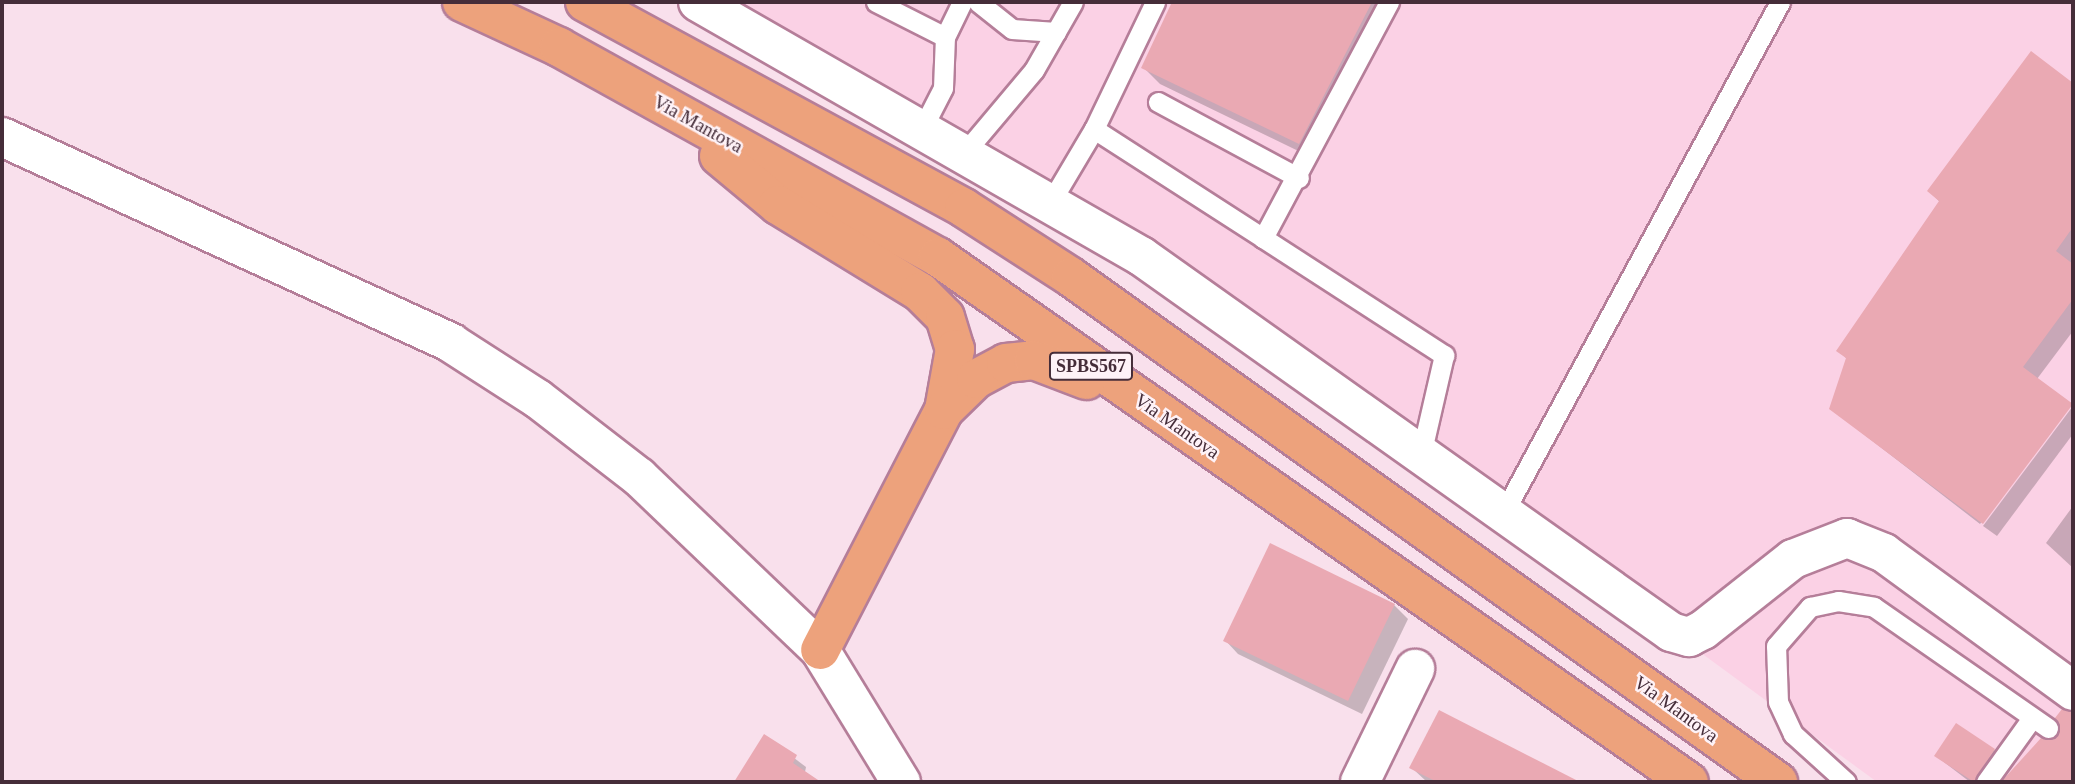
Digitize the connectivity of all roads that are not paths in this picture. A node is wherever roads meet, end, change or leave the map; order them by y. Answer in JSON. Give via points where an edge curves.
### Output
{"nodes":[{"id":1,"x":463,"y":2,"type":"edge"},
{"id":2,"x":585,"y":2,"type":"edge"},
{"id":3,"x":698,"y":2,"type":"edge"},
{"id":4,"x":876,"y":2,"type":"edge"},
{"id":5,"x":962,"y":2,"type":"edge"},
{"id":6,"x":978,"y":2,"type":"edge"},
{"id":7,"x":1073,"y":2,"type":"edge"},
{"id":8,"x":1155,"y":2,"type":"edge"},
{"id":9,"x":1389,"y":2,"type":"edge"},
{"id":10,"x":1780,"y":2,"type":"edge"},
{"id":11,"x":1056,"y":32,"type":"junction"},
{"id":12,"x":945,"y":37,"type":"junction"},
{"id":13,"x":644,"y":94,"type":"junction"},
{"id":14,"x":1158,"y":102,"type":"dead end"},
{"id":15,"x":923,"y":127,"type":"junction"},
{"id":16,"x":1094,"y":129,"type":"junction"},
{"id":17,"x":2,"y":137,"type":"edge"},
{"id":18,"x":965,"y":152,"type":"junction"},
{"id":19,"x":1299,"y":178,"type":"junction"},
{"id":20,"x":1050,"y":203,"type":"junction"},
{"id":21,"x":1263,"y":238,"type":"junction"},
{"id":22,"x":944,"y":410,"type":"junction"},
{"id":23,"x":1162,"y":416,"type":"junction"},
{"id":24,"x":1422,"y":450,"type":"junction"},
{"id":25,"x":1505,"y":510,"type":"junction"},
{"id":26,"x":820,"y":650,"type":"junction"},
{"id":27,"x":1415,"y":670,"type":"dead end"},
{"id":28,"x":2073,"y":691,"type":"edge"},
{"id":29,"x":1662,"y":769,"type":"edge"},
{"id":30,"x":901,"y":782,"type":"edge"},
{"id":31,"x":1360,"y":782,"type":"edge"},
{"id":32,"x":1689,"y":782,"type":"edge"},
{"id":33,"x":1778,"y":782,"type":"edge"},
{"id":34,"x":1846,"y":782,"type":"edge"},
{"id":35,"x":1986,"y":782,"type":"edge"}],
"edges":[{"from":1,"to":13,"type":"highway","name":"Via Mantova","number":"SPBS567"},
{"from":2,"to":33,"type":"highway","name":"Via Mantova","number":"SPBS567","via":[[881,162],[1060,270]]},
{"from":3,"to":15,"type":"street"},
{"from":4,"to":12,"type":"lane"},
{"from":5,"to":12,"type":"lane"},
{"from":6,"to":11,"type":"lane","via":[[1012,29]]},
{"from":7,"to":11,"type":"lane"},
{"from":8,"to":16,"type":"lane"},
{"from":9,"to":19,"type":"lane"},
{"from":10,"to":25,"type":"lane"},
{"from":11,"to":18,"type":"lane","via":[[1034,70]]},
{"from":12,"to":15,"type":"lane","via":[[943,88]]},
{"from":13,"to":22,"type":"highway","via":[[778,205],[919,292],[945,317],[955,348]]},
{"from":13,"to":23,"type":"highway","name":"Via Mantova","number":"SPBS567","via":[[938,257]]},
{"from":14,"to":19,"type":"lane"},
{"from":15,"to":18,"type":"street"},
{"from":16,"to":20,"type":"lane"},
{"from":16,"to":21,"type":"lane"},
{"from":17,"to":26,"type":"street","via":[[450,344],[538,399],[639,477]]},
{"from":18,"to":20,"type":"street"},
{"from":19,"to":21,"type":"lane"},
{"from":20,"to":24,"type":"street","via":[[1141,256]]},
{"from":21,"to":24,"type":"lane","via":[[1444,355]]},
{"from":22,"to":23,"type":"highway","via":[[976,379],[1006,363],[1034,360]]},
{"from":22,"to":26,"type":"highway"},
{"from":23,"to":29,"type":"highway","name":"Via Mantova","number":"SPBS567"},
{"from":24,"to":25,"type":"street"},
{"from":25,"to":28,"type":"street","via":[[1671,632],[1689,637],[1793,559],[1847,538],[1868,543]]},
{"from":26,"to":30,"type":"street"},
{"from":27,"to":31,"type":"street"},
{"from":29,"to":32,"type":"highway","name":"Via Mantova","number":"SPBS567"},
{"from":34,"to":35,"type":"lane","via":[[1793,734],[1778,702],[1776,646],[1810,607],[1838,601],[1874,607],[2040,723]]}]}
